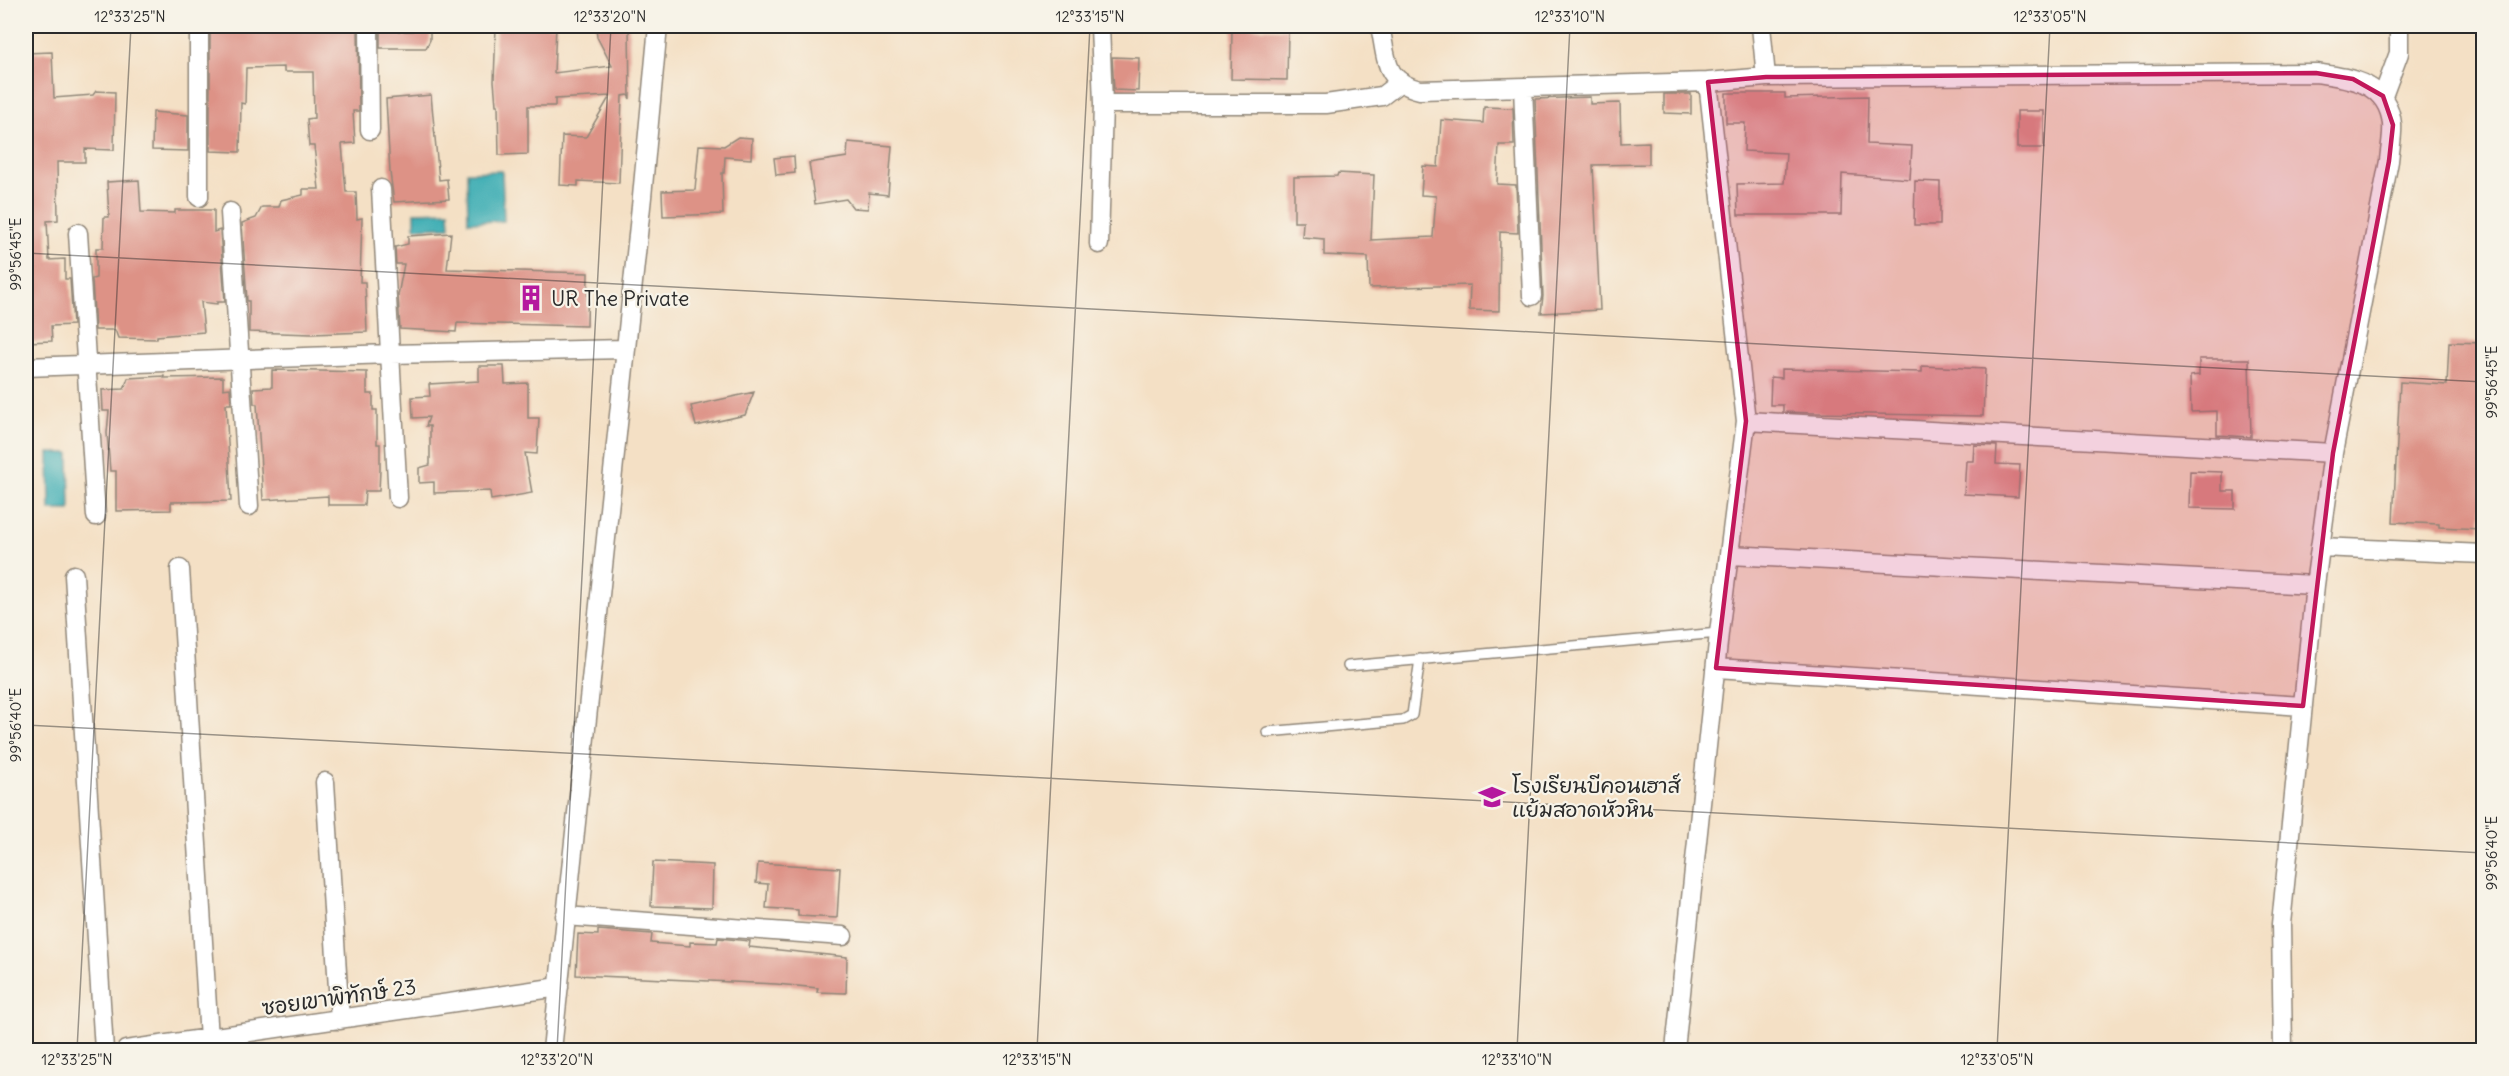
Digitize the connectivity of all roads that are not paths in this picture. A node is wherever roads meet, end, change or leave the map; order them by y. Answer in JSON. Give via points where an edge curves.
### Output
{"nodes":[{"id":1,"x":199,"y":26,"type":"edge"},
{"id":2,"x":369,"y":26,"type":"edge"},
{"id":3,"x":658,"y":26,"type":"edge"},
{"id":4,"x":1100,"y":26,"type":"edge"},
{"id":5,"x":1380,"y":26,"type":"edge"},
{"id":6,"x":1761,"y":26,"type":"edge"},
{"id":7,"x":2399,"y":26,"type":"edge"},
{"id":8,"x":1766,"y":77,"type":"junction"},
{"id":9,"x":1708,"y":82,"type":"junction"},
{"id":10,"x":1399,"y":83,"type":"junction"},
{"id":11,"x":1523,"y":88,"type":"junction"},
{"id":12,"x":2383,"y":96,"type":"junction"},
{"id":13,"x":1103,"y":104,"type":"junction"},
{"id":14,"x":370,"y":130,"type":"dead end"},
{"id":15,"x":381,"y":189,"type":"dead end"},
{"id":16,"x":199,"y":196,"type":"dead end"},
{"id":17,"x":230,"y":212,"type":"dead end"},
{"id":18,"x":78,"y":233,"type":"dead end"},
{"id":19,"x":1099,"y":244,"type":"dead end"},
{"id":20,"x":1532,"y":296,"type":"dead end"},
{"id":21,"x":625,"y":349,"type":"junction"},
{"id":22,"x":390,"y":354,"type":"junction"},
{"id":23,"x":240,"y":359,"type":"junction"},
{"id":24,"x":87,"y":365,"type":"junction"},
{"id":25,"x":26,"y":367,"type":"edge"},
{"id":26,"x":1746,"y":421,"type":"junction"},
{"id":27,"x":2333,"y":453,"type":"junction"},
{"id":28,"x":398,"y":498,"type":"dead end"},
{"id":29,"x":249,"y":506,"type":"dead end"},
{"id":30,"x":96,"y":516,"type":"dead end"},
{"id":31,"x":2320,"y":547,"type":"junction"},
{"id":32,"x":2484,"y":554,"type":"edge"},
{"id":33,"x":1730,"y":555,"type":"junction"},
{"id":34,"x":180,"y":569,"type":"dead end"},
{"id":35,"x":74,"y":575,"type":"dead end"},
{"id":36,"x":2314,"y":585,"type":"junction"},
{"id":37,"x":1719,"y":633,"type":"junction"},
{"id":38,"x":1420,"y":659,"type":"junction"},
{"id":39,"x":1348,"y":666,"type":"dead end"},
{"id":40,"x":1716,"y":668,"type":"junction"},
{"id":41,"x":2303,"y":706,"type":"junction"},
{"id":42,"x":1267,"y":732,"type":"dead end"},
{"id":43,"x":326,"y":782,"type":"dead end"},
{"id":44,"x":565,"y":916,"type":"junction"},
{"id":45,"x":843,"y":936,"type":"dead end"},
{"id":46,"x":559,"y":987,"type":"junction"},
{"id":47,"x":340,"y":1020,"type":"junction"},
{"id":48,"x":209,"y":1039,"type":"junction"},
{"id":49,"x":104,"y":1050,"type":"edge"},
{"id":50,"x":126,"y":1050,"type":"edge"},
{"id":51,"x":552,"y":1050,"type":"edge"},
{"id":52,"x":1675,"y":1050,"type":"edge"},
{"id":53,"x":2283,"y":1050,"type":"edge"}],
"edges":[{"from":1,"to":16,"type":"street"},
{"from":2,"to":14,"type":"street"},
{"from":3,"to":21,"type":"street"},
{"from":4,"to":13,"type":"street"},
{"from":5,"to":10,"type":"street","via":[[1392,75]]},
{"from":6,"to":8,"type":"street"},
{"from":7,"to":12,"type":"street","via":[[2399,53]]},
{"from":8,"to":9,"type":"street"},
{"from":8,"to":12,"type":"street","via":[[2316,73],[2353,79]]},
{"from":9,"to":11,"type":"street"},
{"from":9,"to":26,"type":"street"},
{"from":10,"to":11,"type":"street","via":[[1420,90]]},
{"from":10,"to":13,"type":"street","via":[[1382,96],[1326,104]]},
{"from":11,"to":20,"type":"street"},
{"from":12,"to":27,"type":"street","via":[[2393,125],[2389,161]]},
{"from":13,"to":19,"type":"street"},
{"from":15,"to":22,"type":"street"},
{"from":17,"to":23,"type":"street"},
{"from":18,"to":24,"type":"street"},
{"from":21,"to":22,"type":"street"},
{"from":21,"to":44,"type":"street"},
{"from":22,"to":23,"type":"street"},
{"from":22,"to":28,"type":"street"},
{"from":23,"to":24,"type":"street"},
{"from":23,"to":29,"type":"street"},
{"from":24,"to":25,"type":"street"},
{"from":24,"to":30,"type":"street"},
{"from":26,"to":27,"type":"street"},
{"from":26,"to":33,"type":"street"},
{"from":27,"to":31,"type":"street"},
{"from":31,"to":32,"type":"street"},
{"from":31,"to":36,"type":"street"},
{"from":33,"to":36,"type":"street"},
{"from":33,"to":37,"type":"street"},
{"from":34,"to":48,"type":"street"},
{"from":35,"to":49,"type":"street"},
{"from":36,"to":41,"type":"street"},
{"from":37,"to":38,"type":"lane"},
{"from":37,"to":40,"type":"street"},
{"from":38,"to":39,"type":"lane"},
{"from":38,"to":42,"type":"lane","via":[[1412,715],[1402,720]]},
{"from":40,"to":41,"type":"street"},
{"from":40,"to":52,"type":"street"},
{"from":41,"to":53,"type":"street","via":[[2281,924]]},
{"from":43,"to":47,"type":"street"},
{"from":44,"to":45,"type":"street"},
{"from":44,"to":46,"type":"street"},
{"from":46,"to":47,"type":"street","name":"ซอยเขาพิทักษ์ 23"},
{"from":46,"to":51,"type":"street"},
{"from":47,"to":48,"type":"street","name":"ซอยเขาพิทักษ์ 23"},
{"from":48,"to":50,"type":"street","name":"ซอยเขาพิทักษ์ 23"}]}
